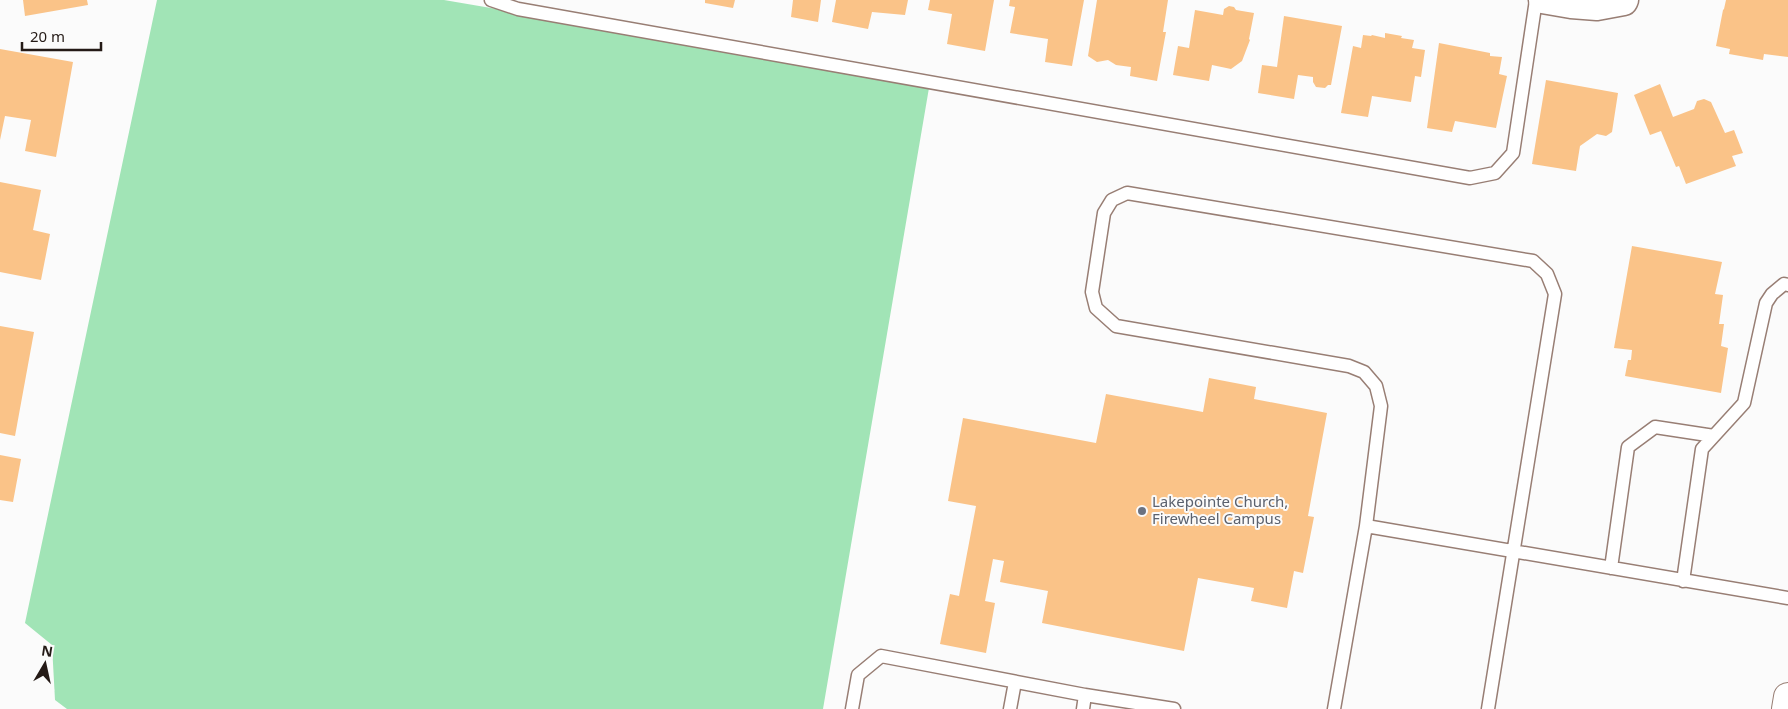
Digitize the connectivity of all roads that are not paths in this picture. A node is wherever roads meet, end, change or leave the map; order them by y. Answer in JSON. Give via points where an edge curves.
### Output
{"nodes":[{"id":1,"x":491,"y":0,"type":"edge"},
{"id":2,"x":1536,"y":0,"type":"edge"},
{"id":3,"x":1542,"y":0,"type":"edge"},
{"id":4,"x":1624,"y":1,"type":"edge"},
{"id":5,"x":1788,"y":285,"type":"edge"},
{"id":6,"x":1714,"y":436,"type":"junction"},
{"id":7,"x":1366,"y":526,"type":"junction"},
{"id":8,"x":1512,"y":551,"type":"junction"},
{"id":9,"x":1611,"y":568,"type":"junction"},
{"id":10,"x":1683,"y":581,"type":"junction"},
{"id":11,"x":1788,"y":598,"type":"edge"},
{"id":12,"x":1015,"y":682,"type":"junction"},
{"id":13,"x":1085,"y":695,"type":"junction"},
{"id":14,"x":1788,"y":697,"type":"edge"},
{"id":15,"x":852,"y":709,"type":"edge"},
{"id":16,"x":1010,"y":709,"type":"edge"},
{"id":17,"x":1083,"y":709,"type":"edge"},
{"id":18,"x":1170,"y":709,"type":"edge"},
{"id":19,"x":1334,"y":709,"type":"edge"},
{"id":20,"x":1488,"y":709,"type":"edge"},
{"id":21,"x":1786,"y":709,"type":"edge"}],
"edges":[{"from":1,"to":2,"type":"lane","via":[[518,9],[1470,178],[1495,173],[1513,153]]},
{"from":3,"to":4,"type":"street","via":[[1597,7]]},
{"from":5,"to":6,"type":"lane","via":[[1784,284],[1766,303],[1744,403]]},
{"from":6,"to":9,"type":"lane","via":[[1655,427],[1628,447]]},
{"from":6,"to":10,"type":"lane","via":[[1702,449]]},
{"from":7,"to":8,"type":"lane"},
{"from":7,"to":8,"type":"lane","via":[[1381,406],[1376,386],[1364,372],[1349,366],[1116,326],[1096,308],[1092,292],[1104,213],[1112,200],[1127,193],[1533,261],[1547,274],[1555,294]]},
{"from":7,"to":19,"type":"lane"},
{"from":8,"to":9,"type":"lane"},
{"from":8,"to":20,"type":"lane"},
{"from":9,"to":10,"type":"lane"},
{"from":10,"to":11,"type":"lane"},
{"from":12,"to":13,"type":"lane"},
{"from":12,"to":15,"type":"lane","via":[[881,656],[858,675]]},
{"from":12,"to":16,"type":"lane"},
{"from":13,"to":17,"type":"lane"},
{"from":13,"to":18,"type":"lane"},
{"from":14,"to":21,"type":"main road"}]}
